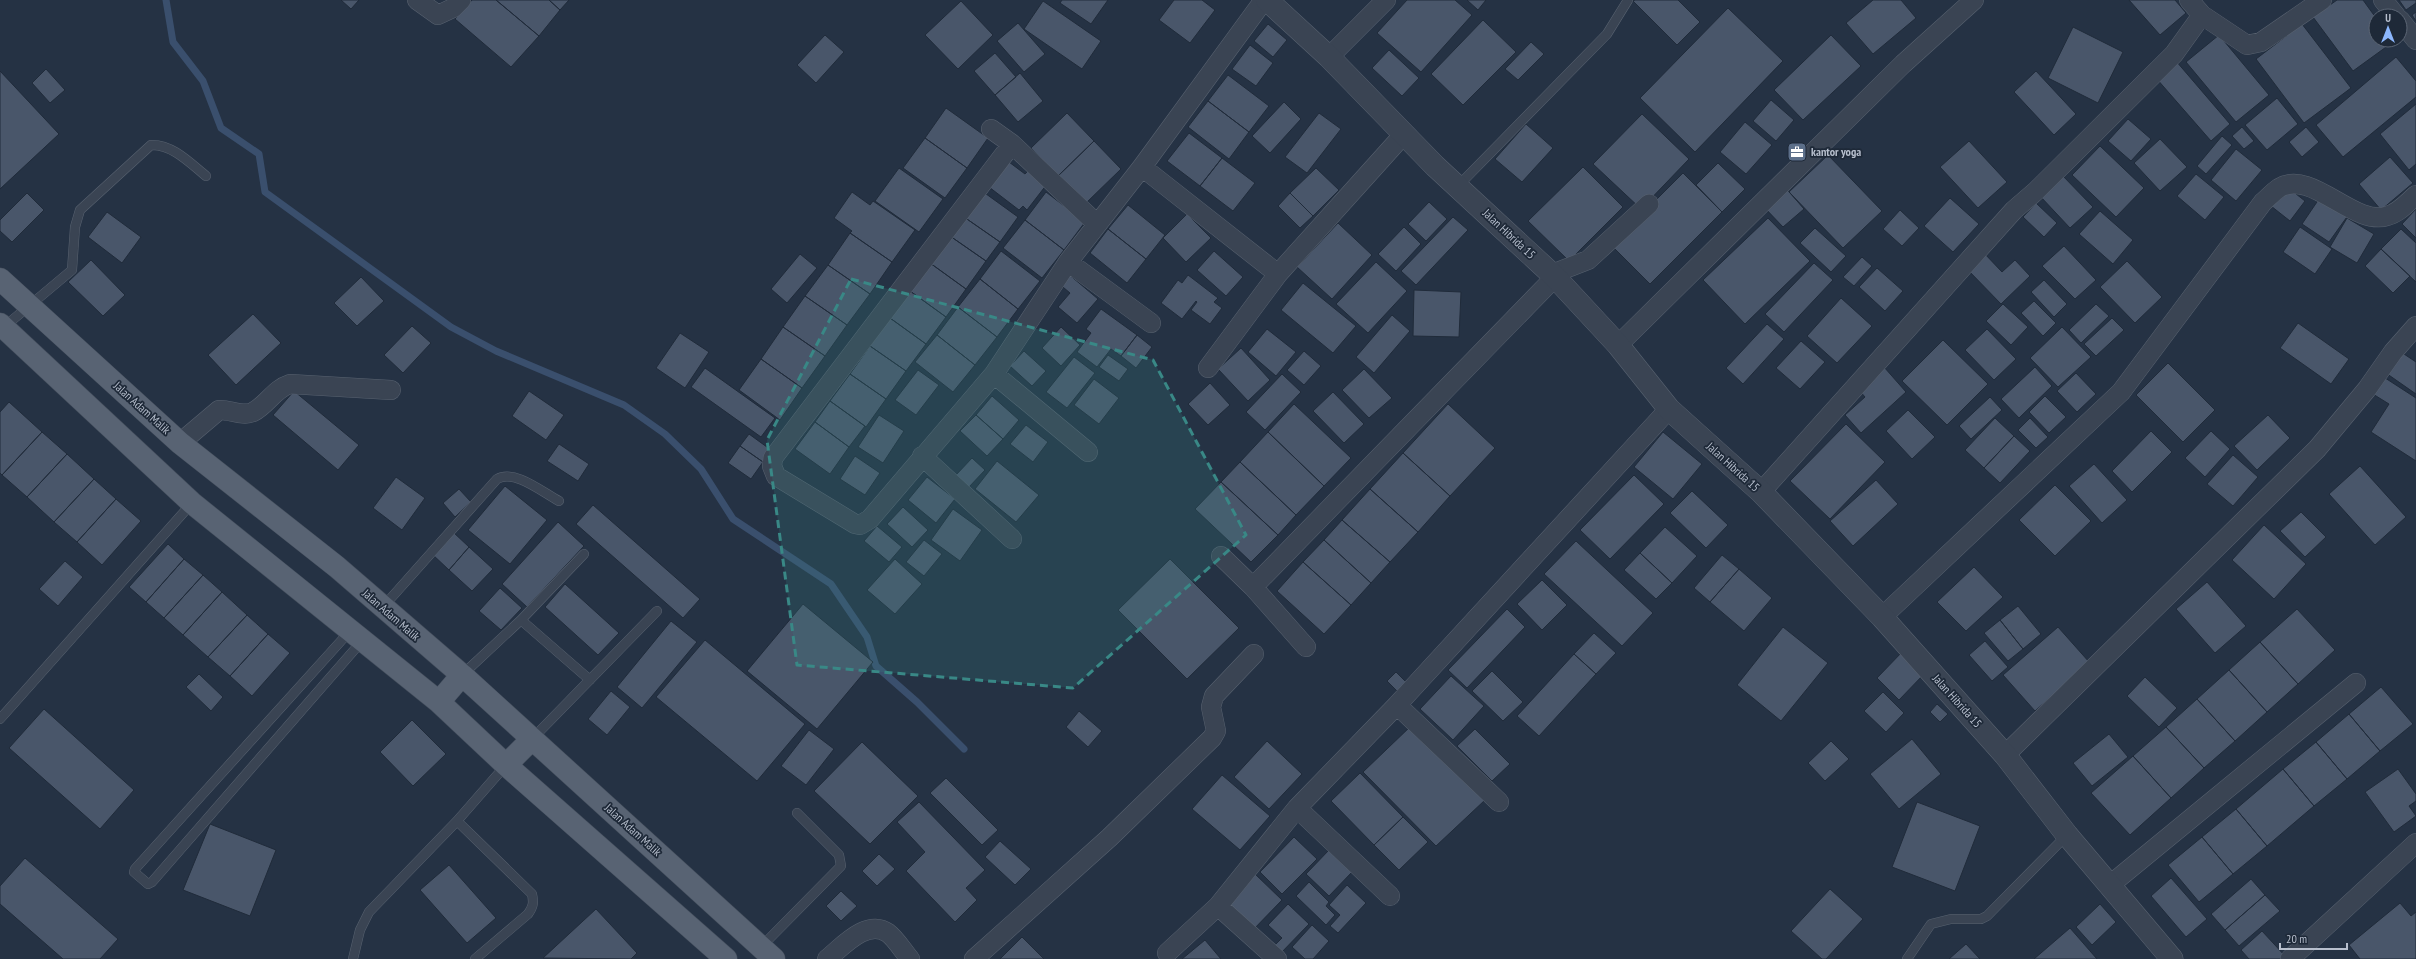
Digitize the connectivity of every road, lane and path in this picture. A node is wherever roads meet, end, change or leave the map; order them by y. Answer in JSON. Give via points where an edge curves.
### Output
{"nodes":[{"id":1,"x":417,"y":0,"type":"edge"},
{"id":2,"x":461,"y":0,"type":"edge"},
{"id":3,"x":1266,"y":0,"type":"edge"},
{"id":4,"x":1386,"y":0,"type":"edge"},
{"id":5,"x":1628,"y":0,"type":"edge"},
{"id":6,"x":1974,"y":0,"type":"edge"},
{"id":7,"x":2189,"y":0,"type":"edge"},
{"id":8,"x":2322,"y":0,"type":"edge"},
{"id":9,"x":2383,"y":0,"type":"edge"},
{"id":10,"x":2390,"y":8,"type":"edge"},
{"id":11,"x":2202,"y":15,"type":"junction"},
{"id":12,"x":2408,"y":30,"type":"edge"},
{"id":13,"x":2416,"y":40,"type":"edge"},
{"id":14,"x":1329,"y":57,"type":"junction"},
{"id":15,"x":991,"y":129,"type":"dead end"},
{"id":16,"x":1404,"y":134,"type":"junction"},
{"id":17,"x":1012,"y":144,"type":"junction"},
{"id":18,"x":1142,"y":167,"type":"junction"},
{"id":19,"x":206,"y":176,"type":"dead end"},
{"id":20,"x":1458,"y":186,"type":"junction"},
{"id":21,"x":2416,"y":195,"type":"edge"},
{"id":22,"x":1649,"y":204,"type":"dead end"},
{"id":23,"x":1097,"y":224,"type":"junction"},
{"id":24,"x":1068,"y":262,"type":"junction"},
{"id":25,"x":1278,"y":274,"type":"junction"},
{"id":26,"x":1553,"y":276,"type":"junction"},
{"id":27,"x":0,"y":279,"type":"edge"},
{"id":28,"x":29,"y":306,"type":"junction"},
{"id":29,"x":1151,"y":323,"type":"dead end"},
{"id":30,"x":2,"y":326,"type":"edge"},
{"id":31,"x":2416,"y":326,"type":"edge"},
{"id":32,"x":1618,"y":345,"type":"junction"},
{"id":33,"x":1208,"y":368,"type":"dead end"},
{"id":34,"x":994,"y":374,"type":"junction"},
{"id":35,"x":391,"y":390,"type":"dead end"},
{"id":36,"x":1669,"y":410,"type":"junction"},
{"id":37,"x":180,"y":443,"type":"junction"},
{"id":38,"x":1088,"y":452,"type":"dead end"},
{"id":39,"x":922,"y":456,"type":"junction"},
{"id":40,"x":1761,"y":492,"type":"junction"},
{"id":41,"x":559,"y":501,"type":"dead end"},
{"id":42,"x":192,"y":503,"type":"junction"},
{"id":43,"x":1012,"y":538,"type":"dead end"},
{"id":44,"x":584,"y":554,"type":"dead end"},
{"id":45,"x":1221,"y":556,"type":"dead end"},
{"id":46,"x":1253,"y":587,"type":"junction"},
{"id":47,"x":382,"y":608,"type":"junction"},
{"id":48,"x":658,"y":611,"type":"dead end"},
{"id":49,"x":1882,"y":617,"type":"junction"},
{"id":50,"x":521,"y":620,"type":"junction"},
{"id":51,"x":356,"y":636,"type":"junction"},
{"id":52,"x":1306,"y":648,"type":"dead end"},
{"id":53,"x":1254,"y":654,"type":"dead end"},
{"id":54,"x":315,"y":671,"type":"junction"},
{"id":55,"x":462,"y":675,"type":"junction"},
{"id":56,"x":590,"y":680,"type":"junction"},
{"id":57,"x":326,"y":682,"type":"junction"},
{"id":58,"x":2356,"y":683,"type":"dead end"},
{"id":59,"x":439,"y":702,"type":"junction"},
{"id":60,"x":1397,"y":705,"type":"junction"},
{"id":61,"x":0,"y":719,"type":"edge"},
{"id":62,"x":532,"y":739,"type":"junction"},
{"id":63,"x":2004,"y":754,"type":"junction"},
{"id":64,"x":506,"y":765,"type":"junction"},
{"id":65,"x":1499,"y":802,"type":"dead end"},
{"id":66,"x":1298,"y":808,"type":"junction"},
{"id":67,"x":797,"y":814,"type":"dead end"},
{"id":68,"x":457,"y":821,"type":"junction"},
{"id":69,"x":2067,"y":835,"type":"junction"},
{"id":70,"x":2416,"y":843,"type":"edge"},
{"id":71,"x":2110,"y":885,"type":"junction"},
{"id":72,"x":1390,"y":896,"type":"dead end"},
{"id":73,"x":1218,"y":906,"type":"junction"},
{"id":74,"x":1167,"y":953,"type":"dead end"},
{"id":75,"x":762,"y":955,"type":"edge"},
{"id":76,"x":717,"y":956,"type":"edge"},
{"id":77,"x":352,"y":959,"type":"edge"},
{"id":78,"x":475,"y":959,"type":"edge"},
{"id":79,"x":827,"y":959,"type":"edge"},
{"id":80,"x":910,"y":959,"type":"edge"},
{"id":81,"x":974,"y":959,"type":"edge"},
{"id":82,"x":1277,"y":959,"type":"edge"},
{"id":83,"x":1907,"y":959,"type":"edge"},
{"id":84,"x":2172,"y":959,"type":"edge"},
{"id":85,"x":2290,"y":959,"type":"edge"}],
"edges":[{"from":1,"to":2,"type":"street","via":[[438,15],[453,8]]},
{"from":3,"to":14,"type":"street","name":"Jalan Hibrida 15"},
{"from":3,"to":18,"type":"street"},
{"from":4,"to":14,"type":"street"},
{"from":5,"to":20,"type":"lane","via":[[1607,34]]},
{"from":6,"to":32,"type":"street","via":[[1903,64]]},
{"from":7,"to":11,"type":"street"},
{"from":8,"to":11,"type":"street","via":[[2253,45],[2240,42]]},
{"from":9,"to":10,"type":"street"},
{"from":11,"to":40,"type":"street","via":[[2174,54],[2014,210]]},
{"from":12,"to":13,"type":"street"},
{"from":14,"to":16,"type":"street","name":"Jalan Hibrida 15"},
{"from":15,"to":17,"type":"street"},
{"from":16,"to":20,"type":"street","name":"Jalan Hibrida 15"},
{"from":16,"to":25,"type":"street"},
{"from":17,"to":23,"type":"street"},
{"from":17,"to":39,"type":"street","via":[[773,458],[772,466],[776,476],[860,525],[870,519]]},
{"from":18,"to":23,"type":"street"},
{"from":18,"to":25,"type":"street"},
{"from":19,"to":28,"type":"lane","via":[[169,148],[160,144],[151,145],[80,210],[75,227],[72,270]]},
{"from":20,"to":26,"type":"street","name":"Jalan Hibrida 15"},
{"from":21,"to":49,"type":"street","via":[[2397,212],[2386,217],[2372,218],[2306,186],[2291,184],[2280,188],[2263,202],[2121,392]]},
{"from":22,"to":26,"type":"street","via":[[1588,260]]},
{"from":23,"to":24,"type":"street"},
{"from":24,"to":29,"type":"street"},
{"from":24,"to":34,"type":"street"},
{"from":25,"to":33,"type":"street"},
{"from":26,"to":32,"type":"street","name":"Jalan Hibrida 15"},
{"from":26,"to":46,"type":"street"},
{"from":27,"to":28,"type":"main road","name":"Jalan Adam Malik"},
{"from":28,"to":30,"type":"lane"},
{"from":28,"to":37,"type":"main road","name":"Jalan Adam Malik"},
{"from":30,"to":42,"type":"main road"},
{"from":31,"to":63,"type":"street","via":[[2317,449]]},
{"from":32,"to":36,"type":"street","name":"Jalan Hibrida 15"},
{"from":34,"to":38,"type":"street"},
{"from":34,"to":39,"type":"street"},
{"from":35,"to":37,"type":"street","via":[[290,384],[282,387],[253,412],[245,414],[219,410]]},
{"from":36,"to":40,"type":"street","name":"Jalan Hibrida 15"},
{"from":36,"to":60,"type":"street"},
{"from":37,"to":47,"type":"main road","name":"Jalan Adam Malik","via":[[337,567]]},
{"from":39,"to":43,"type":"street"},
{"from":40,"to":49,"type":"street","name":"Jalan Hibrida 15"},
{"from":41,"to":47,"type":"lane","via":[[513,476],[504,475],[497,479]]},
{"from":42,"to":51,"type":"main road"},
{"from":42,"to":61,"type":"lane"},
{"from":44,"to":50,"type":"lane"},
{"from":45,"to":46,"type":"street"},
{"from":46,"to":52,"type":"street"},
{"from":47,"to":55,"type":"main road","name":"Jalan Adam Malik"},
{"from":48,"to":56,"type":"lane"},
{"from":49,"to":63,"type":"street","name":"Jalan Hibrida 15"},
{"from":50,"to":55,"type":"lane"},
{"from":50,"to":56,"type":"lane"},
{"from":51,"to":54,"type":"lane"},
{"from":51,"to":57,"type":"lane"},
{"from":51,"to":59,"type":"main road"},
{"from":53,"to":81,"type":"street","via":[[1214,696],[1210,707],[1216,731],[1212,738],[1109,838]]},
{"from":54,"to":57,"type":"lane"},
{"from":54,"to":57,"type":"lane","via":[[135,869],[134,872],[140,878],[148,884],[152,882]]},
{"from":55,"to":59,"type":"main road"},
{"from":55,"to":62,"type":"main road","name":"Jalan Adam Malik"},
{"from":56,"to":62,"type":"lane"},
{"from":58,"to":71,"type":"street"},
{"from":59,"to":64,"type":"main road"},
{"from":60,"to":65,"type":"street"},
{"from":60,"to":66,"type":"street"},
{"from":62,"to":64,"type":"main road"},
{"from":62,"to":75,"type":"main road","name":"Jalan Adam Malik"},
{"from":63,"to":69,"type":"street","name":"Jalan Hibrida 15"},
{"from":64,"to":68,"type":"lane"},
{"from":64,"to":76,"type":"main road"},
{"from":66,"to":72,"type":"street"},
{"from":66,"to":73,"type":"street"},
{"from":67,"to":75,"type":"lane","via":[[839,855],[841,866]]},
{"from":68,"to":77,"type":"lane","via":[[369,912],[360,930]]},
{"from":68,"to":78,"type":"lane","via":[[532,894],[533,899],[528,914]]},
{"from":69,"to":71,"type":"street","name":"Jalan Hibrida 15"},
{"from":69,"to":83,"type":"lane","via":[[1987,916],[1981,919],[1951,919],[1932,924]]},
{"from":70,"to":85,"type":"street"},
{"from":71,"to":84,"type":"street","name":"Jalan Hibrida 15"},
{"from":73,"to":74,"type":"street"},
{"from":73,"to":82,"type":"street"},
{"from":79,"to":80,"type":"street","via":[[861,932],[873,928],[887,933]]}]}
